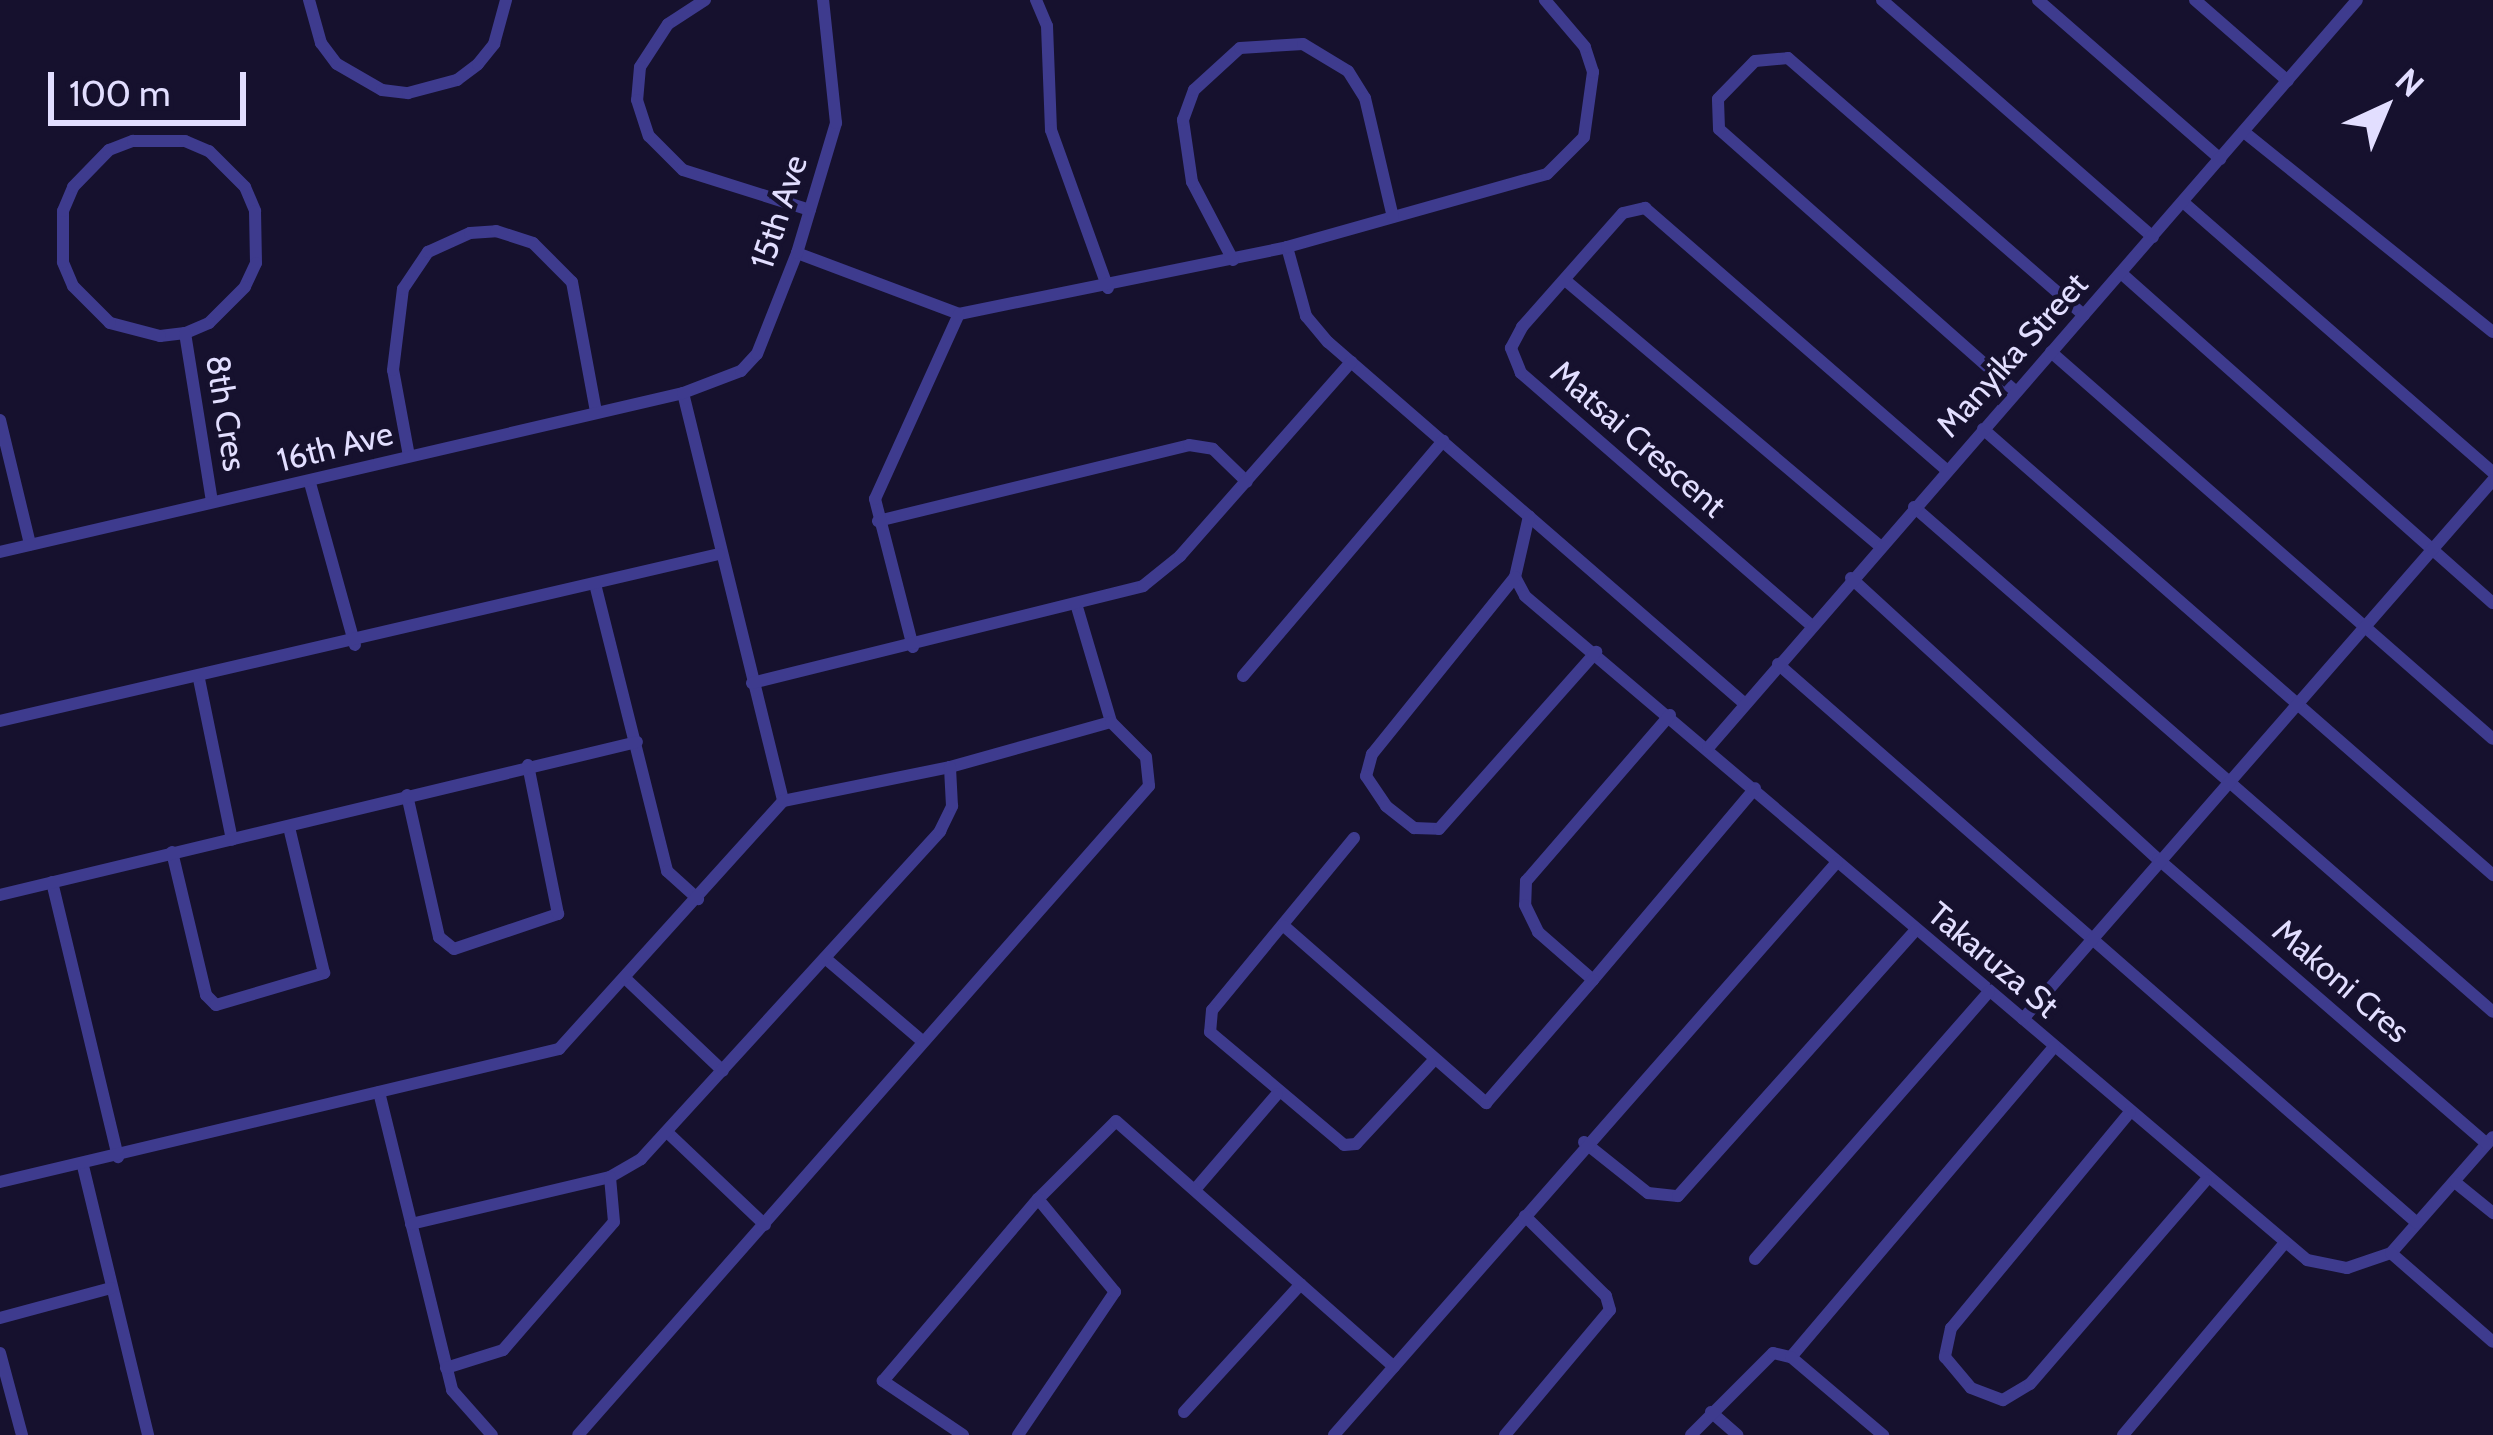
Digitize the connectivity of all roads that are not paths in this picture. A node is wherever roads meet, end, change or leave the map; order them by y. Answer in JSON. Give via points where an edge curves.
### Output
{"nodes":[{"id":1,"x":309,"y":0,"type":"edge"},
{"id":2,"x":506,"y":0,"type":"edge"},
{"id":3,"x":705,"y":0,"type":"edge"},
{"id":4,"x":823,"y":0,"type":"edge"},
{"id":5,"x":1036,"y":0,"type":"edge"},
{"id":6,"x":1545,"y":0,"type":"edge"},
{"id":7,"x":1882,"y":0,"type":"edge"},
{"id":8,"x":2038,"y":0,"type":"edge"},
{"id":9,"x":2195,"y":0,"type":"edge"},
{"id":10,"x":2352,"y":1,"type":"edge"},
{"id":11,"x":2288,"y":81,"type":"junction"},
{"id":12,"x":2244,"y":132,"type":"junction"},
{"id":13,"x":2220,"y":159,"type":"junction"},
{"id":14,"x":2183,"y":202,"type":"junction"},
{"id":15,"x":810,"y":210,"type":"junction"},
{"id":16,"x":1393,"y":217,"type":"junction"},
{"id":17,"x":2153,"y":237,"type":"junction"},
{"id":18,"x":1287,"y":247,"type":"junction"},
{"id":19,"x":797,"y":254,"type":"junction"},
{"id":20,"x":1233,"y":260,"type":"junction"},
{"id":21,"x":2122,"y":273,"type":"junction"},
{"id":22,"x":1565,"y":280,"type":"junction"},
{"id":23,"x":1108,"y":288,"type":"junction"},
{"id":24,"x":959,"y":314,"type":"junction"},
{"id":25,"x":2084,"y":315,"type":"junction"},
{"id":26,"x":2493,"y":332,"type":"edge"},
{"id":27,"x":185,"y":333,"type":"junction"},
{"id":28,"x":2051,"y":352,"type":"junction"},
{"id":29,"x":1352,"y":362,"type":"junction"},
{"id":30,"x":2014,"y":391,"type":"junction"},
{"id":31,"x":683,"y":393,"type":"junction"},
{"id":32,"x":596,"y":412,"type":"junction"},
{"id":33,"x":0,"y":420,"type":"edge"},
{"id":34,"x":1983,"y":429,"type":"junction"},
{"id":35,"x":1443,"y":440,"type":"junction"},
{"id":36,"x":409,"y":456,"type":"junction"},
{"id":37,"x":1946,"y":470,"type":"junction"},
{"id":38,"x":2493,"y":476,"type":"edge"},
{"id":39,"x":1246,"y":482,"type":"junction"},
{"id":40,"x":310,"y":483,"type":"junction"},
{"id":41,"x":212,"y":501,"type":"junction"},
{"id":42,"x":1914,"y":507,"type":"junction"},
{"id":43,"x":1529,"y":516,"type":"junction"},
{"id":44,"x":878,"y":520,"type":"junction"},
{"id":45,"x":30,"y":544,"type":"junction"},
{"id":46,"x":1880,"y":546,"type":"junction"},
{"id":47,"x":2432,"y":548,"type":"junction"},
{"id":48,"x":0,"y":551,"type":"edge"},
{"id":49,"x":719,"y":554,"type":"junction"},
{"id":50,"x":1515,"y":578,"type":"junction"},
{"id":51,"x":1851,"y":578,"type":"junction"},
{"id":52,"x":595,"y":584,"type":"junction"},
{"id":53,"x":2493,"y":603,"type":"edge"},
{"id":54,"x":1077,"y":607,"type":"junction"},
{"id":55,"x":1813,"y":626,"type":"junction"},
{"id":56,"x":2365,"y":626,"type":"junction"},
{"id":57,"x":355,"y":645,"type":"junction"},
{"id":58,"x":913,"y":647,"type":"junction"},
{"id":59,"x":1595,"y":652,"type":"junction"},
{"id":60,"x":1778,"y":664,"type":"junction"},
{"id":61,"x":1243,"y":676,"type":"dead end"},
{"id":62,"x":199,"y":679,"type":"junction"},
{"id":63,"x":752,"y":683,"type":"junction"},
{"id":64,"x":1745,"y":704,"type":"junction"},
{"id":65,"x":2297,"y":706,"type":"junction"},
{"id":66,"x":1670,"y":715,"type":"junction"},
{"id":67,"x":0,"y":721,"type":"edge"},
{"id":68,"x":1112,"y":722,"type":"junction"},
{"id":69,"x":2493,"y":739,"type":"edge"},
{"id":70,"x":637,"y":742,"type":"junction"},
{"id":71,"x":1708,"y":748,"type":"junction"},
{"id":72,"x":528,"y":765,"type":"junction"},
{"id":73,"x":950,"y":767,"type":"junction"},
{"id":74,"x":1755,"y":788,"type":"junction"},
{"id":75,"x":2229,"y":788,"type":"junction"},
{"id":76,"x":407,"y":795,"type":"junction"},
{"id":77,"x":783,"y":801,"type":"junction"},
{"id":78,"x":289,"y":827,"type":"junction"},
{"id":79,"x":1354,"y":838,"type":"dead end"},
{"id":80,"x":232,"y":840,"type":"junction"},
{"id":81,"x":172,"y":852,"type":"junction"},
{"id":82,"x":2158,"y":859,"type":"junction"},
{"id":83,"x":1837,"y":862,"type":"junction"},
{"id":84,"x":2493,"y":875,"type":"edge"},
{"id":85,"x":52,"y":882,"type":"junction"},
{"id":86,"x":0,"y":895,"type":"edge"},
{"id":87,"x":698,"y":899,"type":"junction"},
{"id":88,"x":1284,"y":926,"type":"junction"},
{"id":89,"x":1915,"y":931,"type":"junction"},
{"id":90,"x":2092,"y":942,"type":"junction"},
{"id":91,"x":825,"y":958,"type":"junction"},
{"id":92,"x":627,"y":980,"type":"junction"},
{"id":93,"x":1594,"y":980,"type":"junction"},
{"id":94,"x":1989,"y":992,"type":"junction"},
{"id":95,"x":2493,"y":1012,"type":"edge"},
{"id":96,"x":2023,"y":1019,"type":"junction"},
{"id":97,"x":921,"y":1040,"type":"junction"},
{"id":98,"x":2054,"y":1047,"type":"junction"},
{"id":99,"x":1434,"y":1060,"type":"junction"},
{"id":100,"x":723,"y":1071,"type":"junction"},
{"id":101,"x":379,"y":1092,"type":"junction"},
{"id":102,"x":1277,"y":1094,"type":"junction"},
{"id":103,"x":2130,"y":1112,"type":"junction"},
{"id":104,"x":668,"y":1132,"type":"junction"},
{"id":105,"x":2490,"y":1140,"type":"edge"},
{"id":106,"x":1584,"y":1142,"type":"junction"},
{"id":107,"x":118,"y":1157,"type":"junction"},
{"id":108,"x":82,"y":1166,"type":"junction"},
{"id":109,"x":610,"y":1177,"type":"junction"},
{"id":110,"x":2206,"y":1180,"type":"junction"},
{"id":111,"x":0,"y":1182,"type":"edge"},
{"id":112,"x":2456,"y":1183,"type":"junction"},
{"id":113,"x":1198,"y":1186,"type":"junction"},
{"id":114,"x":1038,"y":1198,"type":"junction"},
{"id":115,"x":2493,"y":1214,"type":"edge"},
{"id":116,"x":1525,"y":1216,"type":"junction"},
{"id":117,"x":411,"y":1223,"type":"junction"},
{"id":118,"x":2417,"y":1223,"type":"junction"},
{"id":119,"x":765,"y":1225,"type":"junction"},
{"id":120,"x":2284,"y":1244,"type":"junction"},
{"id":121,"x":2391,"y":1253,"type":"junction"},
{"id":122,"x":1756,"y":1259,"type":"dead end"},
{"id":123,"x":1301,"y":1284,"type":"junction"},
{"id":124,"x":111,"y":1288,"type":"junction"},
{"id":125,"x":0,"y":1318,"type":"edge"},
{"id":126,"x":2493,"y":1342,"type":"edge"},
{"id":127,"x":0,"y":1353,"type":"edge"},
{"id":128,"x":1791,"y":1357,"type":"junction"},
{"id":129,"x":1394,"y":1366,"type":"junction"},
{"id":130,"x":446,"y":1368,"type":"junction"},
{"id":131,"x":1184,"y":1412,"type":"dead end"},
{"id":132,"x":1712,"y":1412,"type":"junction"},
{"id":133,"x":22,"y":1435,"type":"edge"},
{"id":134,"x":148,"y":1435,"type":"edge"},
{"id":135,"x":492,"y":1435,"type":"edge"},
{"id":136,"x":578,"y":1435,"type":"edge"},
{"id":137,"x":963,"y":1435,"type":"edge"},
{"id":138,"x":1018,"y":1435,"type":"edge"},
{"id":139,"x":1334,"y":1435,"type":"edge"},
{"id":140,"x":1505,"y":1435,"type":"edge"},
{"id":141,"x":1691,"y":1435,"type":"edge"},
{"id":142,"x":1737,"y":1435,"type":"edge"},
{"id":143,"x":1882,"y":1435,"type":"edge"},
{"id":144,"x":2123,"y":1435,"type":"edge"}],
"edges":[{"from":1,"to":2,"type":"street","via":[[321,44],[337,64],[358,80],[408,93],[457,80],[478,64],[494,44]]},
{"from":3,"to":15,"type":"street","via":[[668,24],[640,67],[637,100],[649,136],[683,170]]},
{"from":4,"to":15,"type":"street","name":"15th Ave","via":[[838,90]]},
{"from":5,"to":23,"type":"street","via":[[1047,26],[1051,130]]},
{"from":6,"to":16,"type":"street","via":[[1585,47],[1593,72],[1584,137],[1573,154],[1547,174]]},
{"from":7,"to":17,"type":"street"},
{"from":8,"to":13,"type":"street"},
{"from":9,"to":11,"type":"street"},
{"from":10,"to":11,"type":"street","name":"Manyika Street"},
{"from":11,"to":12,"type":"street","name":"Manyika Street"},
{"from":12,"to":13,"type":"street","name":"Manyika Street"},
{"from":12,"to":26,"type":"street"},
{"from":13,"to":14,"type":"street","name":"Manyika Street"},
{"from":14,"to":17,"type":"street","name":"Manyika Street"},
{"from":14,"to":38,"type":"street"},
{"from":15,"to":19,"type":"street","name":"15th Ave"},
{"from":16,"to":18,"type":"street"},
{"from":16,"to":20,"type":"street","via":[[1364,98],[1348,71],[1303,44],[1240,48],[1194,90],[1183,120],[1192,182]]},
{"from":17,"to":21,"type":"street","name":"Manyika Street"},
{"from":18,"to":20,"type":"street"},
{"from":18,"to":29,"type":"street","via":[[1306,316]]},
{"from":19,"to":24,"type":"street"},
{"from":19,"to":31,"type":"street","name":"15th Ave","via":[[748,365]]},
{"from":20,"to":23,"type":"street"},
{"from":21,"to":25,"type":"street","name":"Manyika Street"},
{"from":21,"to":47,"type":"street"},
{"from":22,"to":37,"type":"street","name":"Matsai Crescent","via":[[1623,213],[1646,208]]},
{"from":22,"to":46,"type":"street"},
{"from":22,"to":55,"type":"street","name":"Matsai Crescent","via":[[1515,337],[1521,374]]},
{"from":23,"to":24,"type":"street"},
{"from":24,"to":44,"type":"street","via":[[879,488]]},
{"from":25,"to":28,"type":"street","name":"Manyika Street"},
{"from":25,"to":30,"type":"street","via":[[1788,58],[1755,61],[1718,99],[1719,129]]},
{"from":27,"to":27,"type":"street","name":"8th Cres","via":[[220,315],[245,287],[256,263],[255,211],[237,177],[208,151],[159,137],[133,140],[88,166],[73,187],[61,224],[63,262],[81,297],[110,323],[160,336]]},
{"from":27,"to":41,"type":"street","name":"8th Cres"},
{"from":28,"to":30,"type":"street","name":"Manyika Street"},
{"from":28,"to":56,"type":"street"},
{"from":29,"to":35,"type":"street"},
{"from":29,"to":39,"type":"street"},
{"from":30,"to":34,"type":"street","name":"Manyika Street"},
{"from":31,"to":32,"type":"street","name":"16th Ave"},
{"from":31,"to":49,"type":"street"},
{"from":32,"to":36,"type":"street","name":"16th Ave"},
{"from":32,"to":36,"type":"street","via":[[572,282],[533,244],[496,231],[470,233],[428,252],[403,289],[393,370]]},
{"from":33,"to":45,"type":"street"},
{"from":34,"to":37,"type":"street","name":"Manyika Street"},
{"from":34,"to":65,"type":"street"},
{"from":35,"to":43,"type":"street"},
{"from":35,"to":61,"type":"street"},
{"from":36,"to":40,"type":"street","name":"16th Ave"},
{"from":37,"to":42,"type":"street","name":"Manyika Street"},
{"from":38,"to":47,"type":"street"},
{"from":39,"to":44,"type":"street","via":[[1214,449],[1190,445]]},
{"from":39,"to":54,"type":"street","via":[[1153,580]]},
{"from":40,"to":41,"type":"street","name":"16th Ave"},
{"from":40,"to":57,"type":"street"},
{"from":41,"to":45,"type":"street","name":"16th Ave"},
{"from":42,"to":46,"type":"street","name":"Manyika Street"},
{"from":42,"to":75,"type":"street"},
{"from":43,"to":50,"type":"street"},
{"from":43,"to":64,"type":"street"},
{"from":44,"to":58,"type":"street"},
{"from":45,"to":48,"type":"street","name":"16th Ave"},
{"from":46,"to":51,"type":"street","name":"Manyika Street"},
{"from":47,"to":53,"type":"street"},
{"from":47,"to":56,"type":"street"},
{"from":49,"to":52,"type":"street"},
{"from":49,"to":63,"type":"street"},
{"from":50,"to":59,"type":"street","name":"Takaruza St","via":[[1525,596]]},
{"from":50,"to":59,"type":"street","via":[[1372,754],[1366,776],[1386,806],[1414,828],[1438,829]]},
{"from":51,"to":55,"type":"street","name":"Manyika Street"},
{"from":51,"to":82,"type":"street","name":"Makoni Cres"},
{"from":52,"to":57,"type":"street"},
{"from":52,"to":70,"type":"street"},
{"from":54,"to":58,"type":"street"},
{"from":54,"to":68,"type":"street"},
{"from":55,"to":60,"type":"street","name":"Manyika Street"},
{"from":56,"to":65,"type":"street"},
{"from":56,"to":69,"type":"street"},
{"from":57,"to":62,"type":"street"},
{"from":58,"to":63,"type":"street"},
{"from":59,"to":66,"type":"street","name":"Takaruza St"},
{"from":60,"to":64,"type":"street","name":"Manyika Street"},
{"from":60,"to":90,"type":"street"},
{"from":62,"to":67,"type":"street"},
{"from":62,"to":80,"type":"street"},
{"from":63,"to":77,"type":"street"},
{"from":64,"to":71,"type":"street","name":"Manyika Street"},
{"from":65,"to":75,"type":"street"},
{"from":65,"to":84,"type":"street"},
{"from":66,"to":71,"type":"street","name":"Takaruza St"},
{"from":66,"to":93,"type":"street","via":[[1526,881],[1525,905],[1538,932]]},
{"from":68,"to":73,"type":"street"},
{"from":68,"to":97,"type":"street","via":[[1146,757],[1149,786]]},
{"from":70,"to":72,"type":"street"},
{"from":70,"to":87,"type":"street","via":[[670,881]]},
{"from":71,"to":74,"type":"street","name":"Takaruza St"},
{"from":72,"to":76,"type":"street"},
{"from":72,"to":76,"type":"street","via":[[558,914],[454,949],[439,937]]},
{"from":73,"to":77,"type":"street"},
{"from":73,"to":91,"type":"street","via":[[949,818]]},
{"from":74,"to":83,"type":"street","name":"Takaruza St"},
{"from":74,"to":93,"type":"street"},
{"from":75,"to":82,"type":"street"},
{"from":75,"to":95,"type":"street"},
{"from":76,"to":78,"type":"street"},
{"from":77,"to":87,"type":"street"},
{"from":78,"to":80,"type":"street"},
{"from":78,"to":81,"type":"street","via":[[324,973],[216,1005],[206,995]]},
{"from":79,"to":88,"type":"street"},
{"from":80,"to":81,"type":"street"},
{"from":81,"to":85,"type":"street"},
{"from":82,"to":90,"type":"street"},
{"from":82,"to":105,"type":"street","name":"Makoni Cres"},
{"from":83,"to":89,"type":"street","name":"Takaruza St"},
{"from":83,"to":106,"type":"street"},
{"from":85,"to":86,"type":"street"},
{"from":85,"to":107,"type":"street"},
{"from":87,"to":92,"type":"street"},
{"from":88,"to":99,"type":"street"},
{"from":88,"to":102,"type":"street","via":[[1209,1021],[1210,1032]]},
{"from":89,"to":94,"type":"street","name":"Takaruza St"},
{"from":89,"to":106,"type":"street","via":[[1678,1196],[1648,1193]]},
{"from":90,"to":96,"type":"street"},
{"from":90,"to":118,"type":"street"},
{"from":91,"to":97,"type":"street"},
{"from":91,"to":100,"type":"street"},
{"from":92,"to":100,"type":"street"},
{"from":92,"to":101,"type":"street","via":[[571,1043]]},
{"from":93,"to":99,"type":"street","via":[[1486,1102]]},
{"from":94,"to":96,"type":"street","name":"Takaruza St"},
{"from":94,"to":122,"type":"street"},
{"from":96,"to":98,"type":"street","name":"Takaruza St"},
{"from":97,"to":119,"type":"street"},
{"from":98,"to":103,"type":"street","name":"Takaruza St"},
{"from":98,"to":128,"type":"street"},
{"from":99,"to":102,"type":"street","via":[[1357,1144],[1328,1136]]},
{"from":100,"to":104,"type":"street"},
{"from":101,"to":107,"type":"street"},
{"from":101,"to":117,"type":"street"},
{"from":102,"to":113,"type":"street"},
{"from":103,"to":110,"type":"street","name":"Takaruza St"},
{"from":103,"to":110,"type":"street","via":[[1952,1328],[1945,1357],[1971,1388],[2002,1400],[2030,1384]]},
{"from":104,"to":109,"type":"street"},
{"from":104,"to":119,"type":"street"},
{"from":105,"to":112,"type":"street"},
{"from":106,"to":116,"type":"street"},
{"from":107,"to":108,"type":"street"},
{"from":108,"to":111,"type":"street"},
{"from":108,"to":124,"type":"street"},
{"from":109,"to":117,"type":"street"},
{"from":109,"to":130,"type":"street","via":[[614,1222],[503,1350]]},
{"from":110,"to":120,"type":"street","name":"Takaruza St"},
{"from":112,"to":115,"type":"street"},
{"from":112,"to":118,"type":"street"},
{"from":113,"to":114,"type":"street","via":[[1116,1121]]},
{"from":113,"to":123,"type":"street"},
{"from":114,"to":137,"type":"street","via":[[883,1381]]},
{"from":114,"to":138,"type":"street","via":[[1115,1292]]},
{"from":116,"to":129,"type":"street"},
{"from":116,"to":140,"type":"street","via":[[1606,1296],[1610,1310]]},
{"from":117,"to":130,"type":"street"},
{"from":118,"to":121,"type":"street"},
{"from":119,"to":136,"type":"street"},
{"from":120,"to":121,"type":"street","name":"Takaruza St","via":[[2327,1268]]},
{"from":120,"to":144,"type":"street"},
{"from":121,"to":126,"type":"street"},
{"from":123,"to":129,"type":"street"},
{"from":123,"to":131,"type":"street"},
{"from":124,"to":125,"type":"street"},
{"from":124,"to":134,"type":"street"},
{"from":127,"to":133,"type":"street"},
{"from":128,"to":132,"type":"street","via":[[1773,1353],[1758,1362]]},
{"from":128,"to":143,"type":"street"},
{"from":129,"to":139,"type":"street"},
{"from":130,"to":135,"type":"street","via":[[460,1405]]},
{"from":132,"to":141,"type":"street"},
{"from":132,"to":142,"type":"street"}]}
